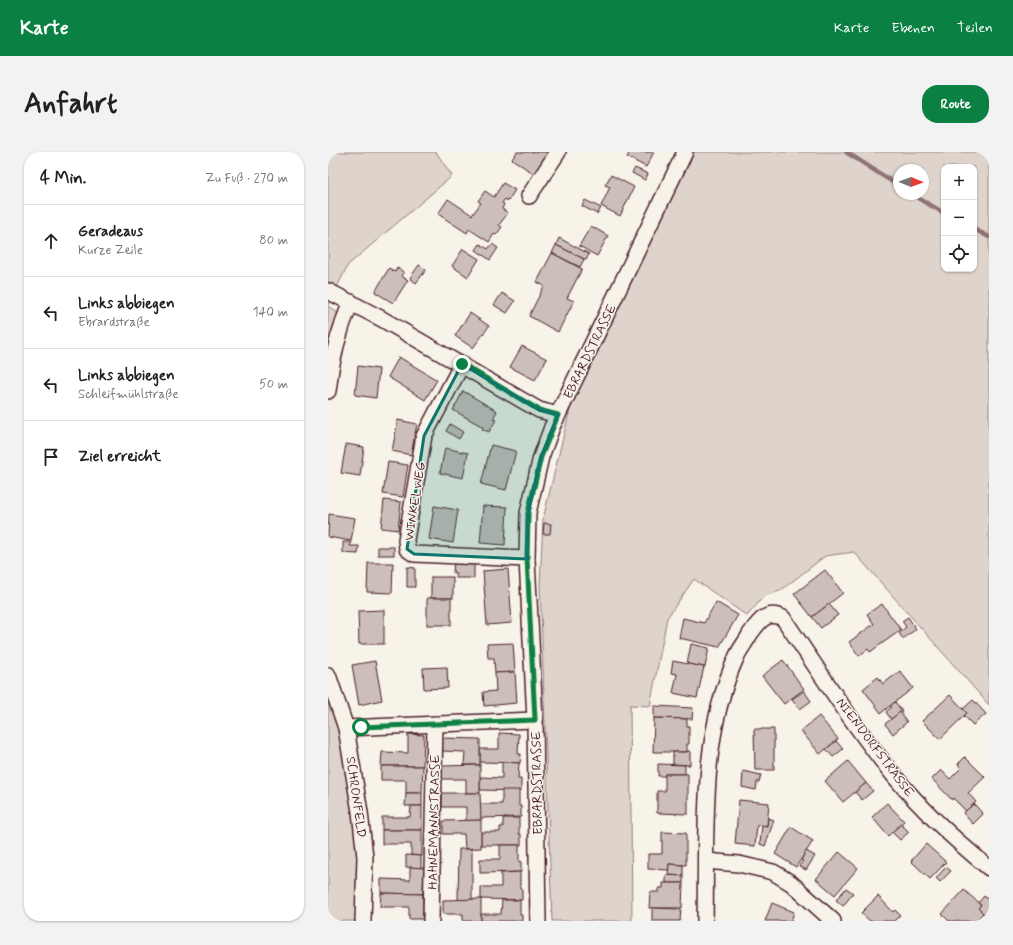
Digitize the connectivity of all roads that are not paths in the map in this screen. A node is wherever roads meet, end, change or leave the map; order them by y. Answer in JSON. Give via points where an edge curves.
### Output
{"nodes":[{"id":1,"x":558,"y":152,"type":"edge"},
{"id":2,"x":685,"y":152,"type":"edge"},
{"id":3,"x":529,"y":196,"type":"dead end"},
{"id":4,"x":328,"y":291,"type":"edge"},
{"id":5,"x":351,"y":302,"type":"junction"},
{"id":6,"x":462,"y":364,"type":"junction"},
{"id":7,"x":328,"y":391,"type":"edge"},
{"id":8,"x":558,"y":415,"type":"junction"},
{"id":9,"x":527,"y":558,"type":"junction"},
{"id":10,"x":328,"y":675,"type":"edge"},
{"id":11,"x":535,"y":720,"type":"junction"},
{"id":12,"x":435,"y":724,"type":"junction"},
{"id":13,"x":346,"y":728,"type":"junction"},
{"id":14,"x":706,"y":861,"type":"junction"},
{"id":15,"x":989,"y":868,"type":"edge"},
{"id":16,"x":363,"y":921,"type":"edge"},
{"id":17,"x":431,"y":921,"type":"edge"},
{"id":18,"x":538,"y":921,"type":"edge"},
{"id":19,"x":705,"y":921,"type":"edge"},
{"id":20,"x":833,"y":921,"type":"edge"}],
"edges":[{"from":1,"to":3,"type":"street"},
{"from":2,"to":8,"type":"street","name":"EBRARDSTRASSE"},
{"from":4,"to":5,"type":"street"},
{"from":5,"to":6,"type":"street"},
{"from":5,"to":7,"type":"street","via":[[338,336]]},
{"from":6,"to":8,"type":"street","via":[[539,410]]},
{"from":6,"to":9,"type":"street","name":"WINKELWEG","via":[[424,436],[406,540],[407,549],[414,554]]},
{"from":8,"to":9,"type":"street","name":"EBRARDSTRASSE","via":[[541,457],[528,513]]},
{"from":9,"to":11,"type":"street","name":"EBRARDSTRASSE"},
{"from":10,"to":13,"type":"street","name":"SCHRONFELD"},
{"from":11,"to":12,"type":"street"},
{"from":11,"to":18,"type":"street","name":"EBRARDSTRASSE"},
{"from":12,"to":13,"type":"street"},
{"from":12,"to":17,"type":"street","name":"HAHNEMANNSTRASSE"},
{"from":13,"to":16,"type":"street","name":"SCHRONFELD","via":[[365,857]]},
{"from":14,"to":15,"type":"street","name":"NIENDORFSTRASSE","via":[[707,783],[713,736],[724,691],[736,656],[766,616],[776,614],[783,618],[862,734],[896,778],[931,816]]},
{"from":14,"to":19,"type":"street"},
{"from":14,"to":20,"type":"street","via":[[740,864],[773,872],[791,883]]}]}
